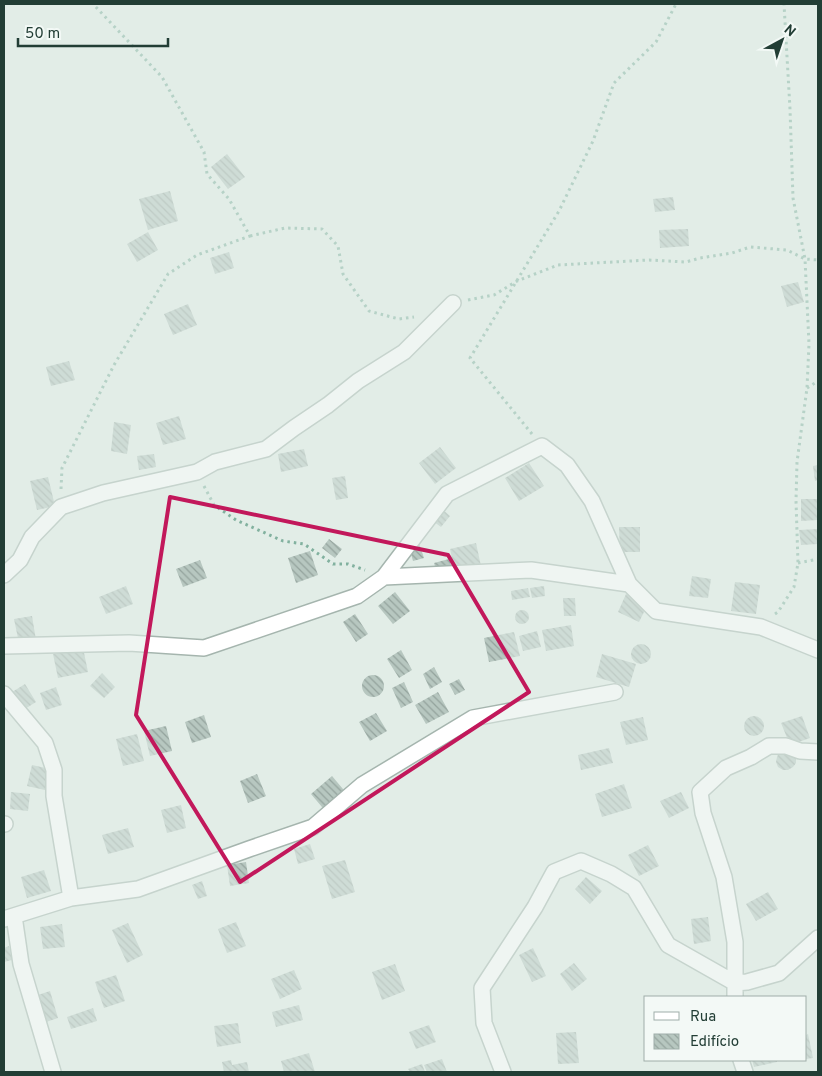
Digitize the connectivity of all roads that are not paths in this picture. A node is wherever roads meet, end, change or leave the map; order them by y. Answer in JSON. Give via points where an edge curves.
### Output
{"nodes":[{"id":1,"x":453,"y":303,"type":"road end"},
{"id":2,"x":4,"y":575,"type":"edge"},
{"id":3,"x":384,"y":577,"type":"junction"},
{"id":4,"x":629,"y":584,"type":"junction"},
{"id":5,"x":4,"y":646,"type":"edge"},
{"id":6,"x":818,"y":650,"type":"edge"},
{"id":7,"x":615,"y":692,"type":"dead end"},
{"id":8,"x":4,"y":694,"type":"edge"},
{"id":9,"x":818,"y":752,"type":"edge"},
{"id":10,"x":71,"y":898,"type":"junction"},
{"id":11,"x":9,"y":917,"type":"edge"},
{"id":12,"x":816,"y":942,"type":"edge"},
{"id":13,"x":735,"y":990,"type":"edge"},
{"id":14,"x":53,"y":1072,"type":"edge"},
{"id":15,"x":503,"y":1072,"type":"edge"}],
"edges":[{"from":1,"to":2,"type":"street","via":[[404,352],[358,381],[266,449],[214,462],[197,472],[102,493],[61,507],[32,537],[20,560]]},
{"from":3,"to":4,"type":"street","via":[[531,570]]},
{"from":3,"to":4,"type":"street","via":[[447,494],[542,446],[567,465],[592,501]]},
{"from":3,"to":5,"type":"street","via":[[358,596],[204,648],[128,643]]},
{"from":4,"to":6,"type":"street","via":[[656,611],[762,627]]},
{"from":7,"to":10,"type":"street","via":[[473,718],[362,785],[313,828],[138,889]]},
{"from":8,"to":10,"type":"street","via":[[45,743],[54,770],[54,796]]},
{"from":9,"to":13,"type":"street","via":[[769,746],[726,768],[700,792],[703,813],[724,877],[735,942]]},
{"from":10,"to":11,"type":"street"},
{"from":11,"to":14,"type":"street"},
{"from":12,"to":13,"type":"street","via":[[778,973],[747,982]]},
{"from":13,"to":15,"type":"street","via":[[668,945],[634,888],[581,861],[554,872],[536,907],[482,988],[484,1023]]}]}
